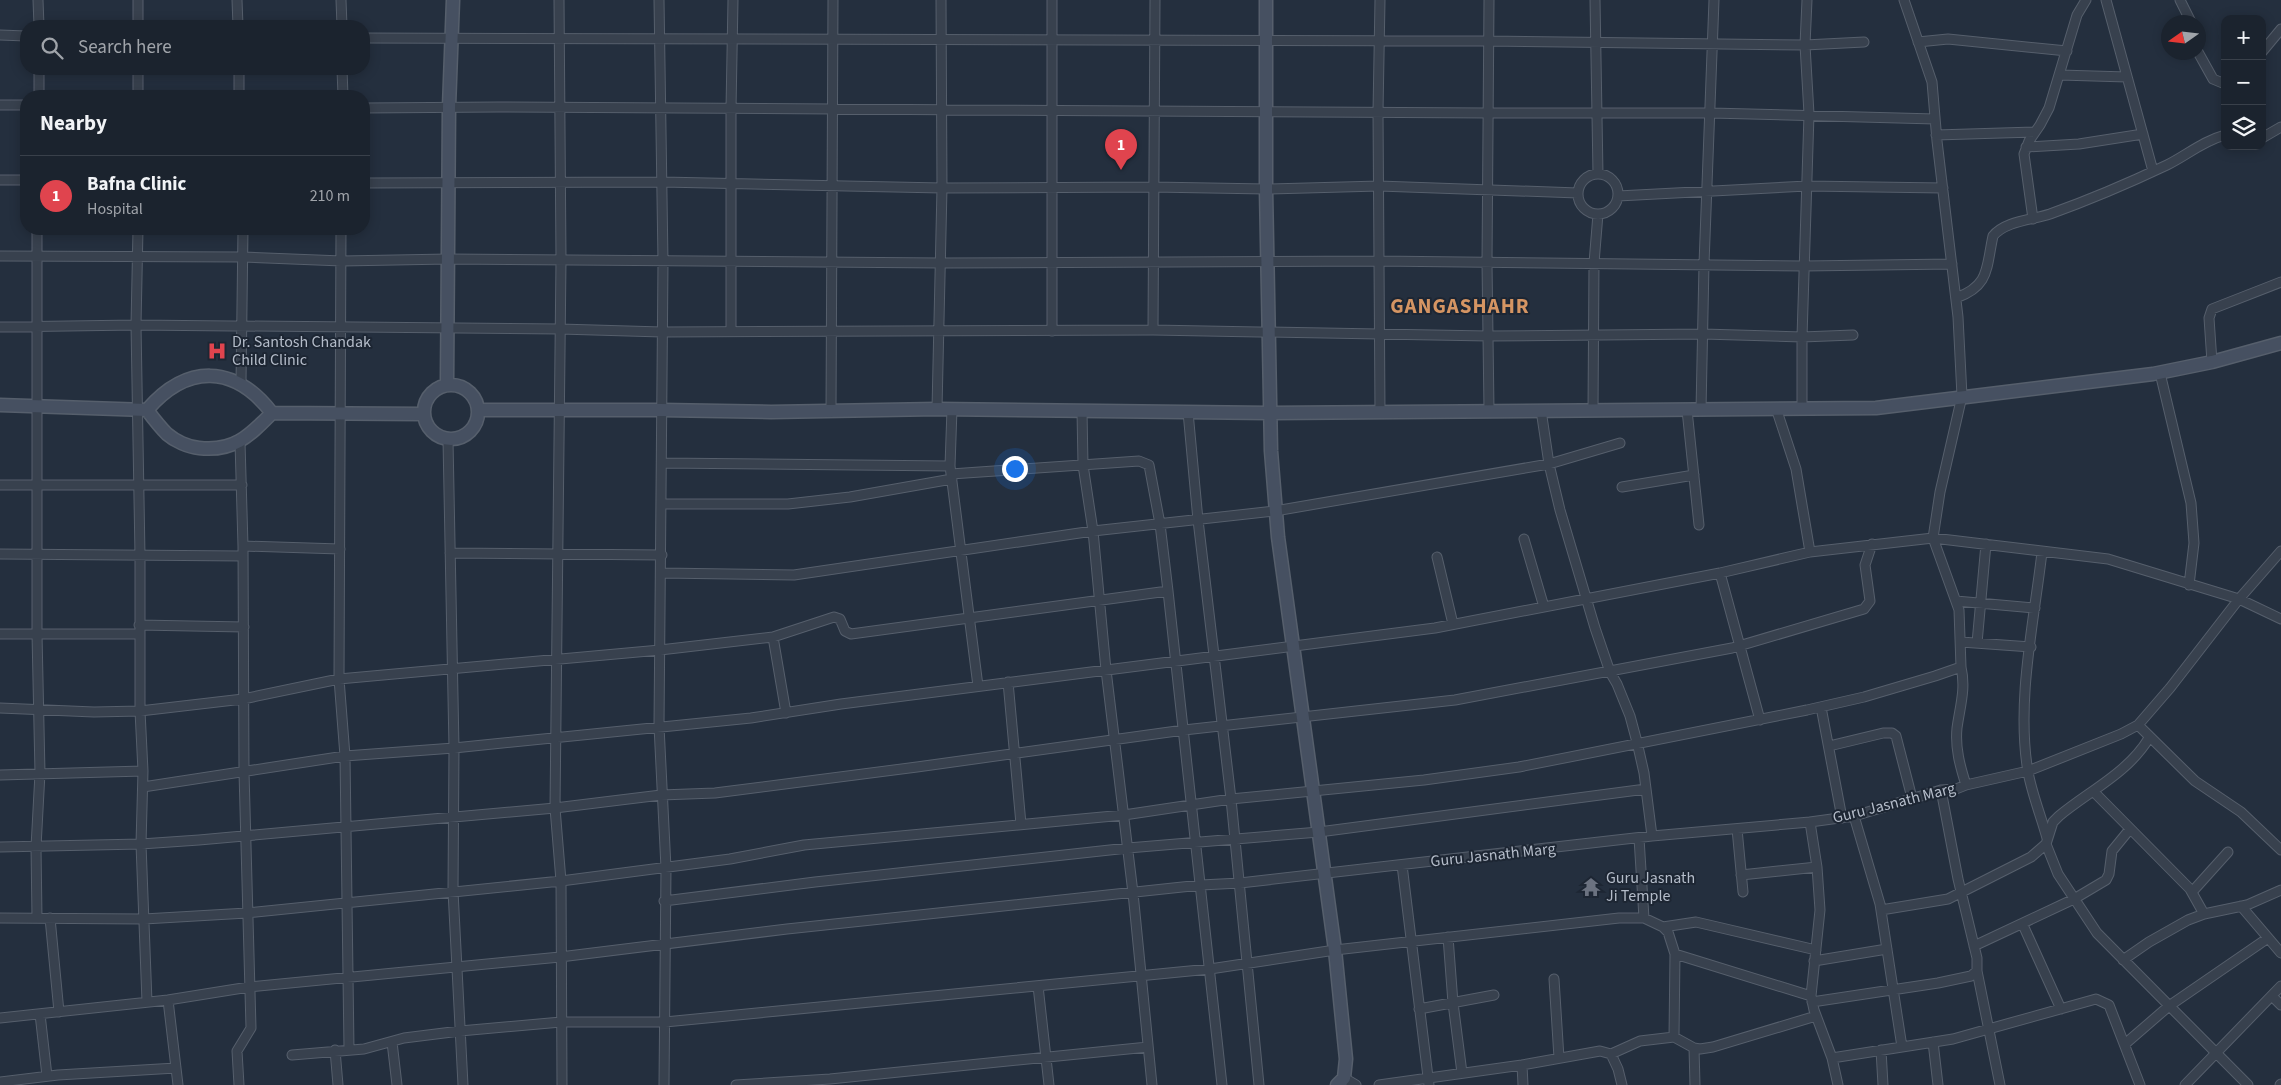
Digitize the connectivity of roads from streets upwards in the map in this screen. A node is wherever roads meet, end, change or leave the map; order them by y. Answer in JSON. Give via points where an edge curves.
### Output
{"nodes":[{"id":1,"x":38,"y":0,"type":"edge"},
{"id":2,"x":138,"y":0,"type":"edge"},
{"id":3,"x":237,"y":0,"type":"edge"},
{"id":4,"x":341,"y":0,"type":"edge"},
{"id":5,"x":453,"y":0,"type":"edge"},
{"id":6,"x":559,"y":0,"type":"edge"},
{"id":7,"x":659,"y":0,"type":"edge"},
{"id":8,"x":733,"y":0,"type":"edge"},
{"id":9,"x":833,"y":0,"type":"edge"},
{"id":10,"x":941,"y":0,"type":"edge"},
{"id":11,"x":1052,"y":0,"type":"edge"},
{"id":12,"x":1155,"y":0,"type":"edge"},
{"id":13,"x":1266,"y":0,"type":"edge"},
{"id":14,"x":1380,"y":0,"type":"edge"},
{"id":15,"x":1489,"y":0,"type":"edge"},
{"id":16,"x":1595,"y":0,"type":"edge"},
{"id":17,"x":1714,"y":0,"type":"edge"},
{"id":18,"x":1807,"y":0,"type":"edge"},
{"id":19,"x":1904,"y":0,"type":"edge"},
{"id":20,"x":2106,"y":0,"type":"edge"},
{"id":21,"x":2180,"y":0,"type":"edge"},
{"id":22,"x":2080,"y":2,"type":"edge"},
{"id":23,"x":2188,"y":15,"type":"edge"},
{"id":24,"x":39,"y":20,"type":"edge"},
{"id":25,"x":138,"y":20,"type":"edge"},
{"id":26,"x":238,"y":20,"type":"edge"},
{"id":27,"x":342,"y":20,"type":"edge"},
{"id":28,"x":2281,"y":29,"type":"edge"},
{"id":29,"x":0,"y":35,"type":"edge"},
{"id":30,"x":20,"y":36,"type":"edge"},
{"id":31,"x":370,"y":38,"type":"edge"},
{"id":32,"x":452,"y":39,"type":"junction"},
{"id":33,"x":560,"y":39,"type":"junction"},
{"id":34,"x":659,"y":39,"type":"junction"},
{"id":35,"x":833,"y":39,"type":"junction"},
{"id":36,"x":941,"y":39,"type":"junction"},
{"id":37,"x":1052,"y":39,"type":"junction"},
{"id":38,"x":733,"y":40,"type":"junction"},
{"id":39,"x":1156,"y":40,"type":"junction"},
{"id":40,"x":1265,"y":40,"type":"junction"},
{"id":41,"x":1379,"y":41,"type":"junction"},
{"id":42,"x":1488,"y":41,"type":"junction"},
{"id":43,"x":1864,"y":42,"type":"dead end"},
{"id":44,"x":1918,"y":42,"type":"junction"},
{"id":45,"x":1596,"y":43,"type":"junction"},
{"id":46,"x":1712,"y":45,"type":"junction"},
{"id":47,"x":1805,"y":45,"type":"junction"},
{"id":48,"x":2266,"y":47,"type":"edge"},
{"id":49,"x":2067,"y":51,"type":"junction"},
{"id":50,"x":2202,"y":60,"type":"edge"},
{"id":51,"x":39,"y":75,"type":"edge"},
{"id":52,"x":138,"y":75,"type":"edge"},
{"id":53,"x":239,"y":75,"type":"edge"},
{"id":54,"x":342,"y":75,"type":"edge"},
{"id":55,"x":2060,"y":75,"type":"junction"},
{"id":56,"x":2127,"y":77,"type":"junction"},
{"id":57,"x":2221,"y":82,"type":"edge"},
{"id":58,"x":39,"y":90,"type":"edge"},
{"id":59,"x":138,"y":90,"type":"edge"},
{"id":60,"x":239,"y":90,"type":"edge"},
{"id":61,"x":343,"y":90,"type":"edge"},
{"id":62,"x":0,"y":105,"type":"edge"},
{"id":63,"x":20,"y":105,"type":"edge"},
{"id":64,"x":449,"y":107,"type":"junction"},
{"id":65,"x":370,"y":108,"type":"edge"},
{"id":66,"x":559,"y":109,"type":"junction"},
{"id":67,"x":660,"y":109,"type":"junction"},
{"id":68,"x":731,"y":109,"type":"junction"},
{"id":69,"x":831,"y":109,"type":"junction"},
{"id":70,"x":942,"y":110,"type":"junction"},
{"id":71,"x":1155,"y":110,"type":"junction"},
{"id":72,"x":1266,"y":110,"type":"junction"},
{"id":73,"x":1051,"y":111,"type":"junction"},
{"id":74,"x":1378,"y":112,"type":"junction"},
{"id":75,"x":1597,"y":112,"type":"junction"},
{"id":76,"x":1488,"y":113,"type":"junction"},
{"id":77,"x":1711,"y":113,"type":"junction"},
{"id":78,"x":1809,"y":114,"type":"junction"},
{"id":79,"x":1935,"y":119,"type":"junction"},
{"id":80,"x":2281,"y":127,"type":"edge"},
{"id":81,"x":2035,"y":132,"type":"junction"},
{"id":82,"x":2143,"y":134,"type":"junction"},
{"id":83,"x":1936,"y":135,"type":"junction"},
{"id":84,"x":2266,"y":136,"type":"edge"},
{"id":85,"x":2221,"y":137,"type":"edge"},
{"id":86,"x":2026,"y":147,"type":"junction"},
{"id":87,"x":2153,"y":171,"type":"junction"},
{"id":88,"x":1598,"y":174,"type":"junction"},
{"id":89,"x":0,"y":180,"type":"edge"},
{"id":90,"x":20,"y":180,"type":"edge"},
{"id":91,"x":448,"y":182,"type":"junction"},
{"id":92,"x":663,"y":182,"type":"junction"},
{"id":93,"x":370,"y":183,"type":"edge"},
{"id":94,"x":561,"y":184,"type":"junction"},
{"id":95,"x":731,"y":185,"type":"junction"},
{"id":96,"x":831,"y":186,"type":"junction"},
{"id":97,"x":1379,"y":186,"type":"junction"},
{"id":98,"x":1807,"y":186,"type":"junction"},
{"id":99,"x":1153,"y":187,"type":"junction"},
{"id":100,"x":942,"y":188,"type":"junction"},
{"id":101,"x":1053,"y":188,"type":"junction"},
{"id":102,"x":1488,"y":188,"type":"junction"},
{"id":103,"x":1943,"y":188,"type":"junction"},
{"id":104,"x":1266,"y":189,"type":"junction"},
{"id":105,"x":1707,"y":190,"type":"junction"},
{"id":106,"x":1578,"y":193,"type":"junction"},
{"id":107,"x":1618,"y":196,"type":"junction"},
{"id":108,"x":1598,"y":214,"type":"junction"},
{"id":109,"x":2033,"y":220,"type":"junction"},
{"id":110,"x":37,"y":235,"type":"edge"},
{"id":111,"x":138,"y":235,"type":"edge"},
{"id":112,"x":243,"y":235,"type":"edge"},
{"id":113,"x":342,"y":235,"type":"edge"},
{"id":114,"x":36,"y":255,"type":"junction"},
{"id":115,"x":0,"y":256,"type":"edge"},
{"id":116,"x":138,"y":257,"type":"junction"},
{"id":117,"x":244,"y":257,"type":"junction"},
{"id":118,"x":448,"y":259,"type":"junction"},
{"id":119,"x":561,"y":260,"type":"junction"},
{"id":120,"x":342,"y":261,"type":"junction"},
{"id":121,"x":732,"y":261,"type":"junction"},
{"id":122,"x":831,"y":261,"type":"junction"},
{"id":123,"x":1268,"y":261,"type":"junction"},
{"id":124,"x":1379,"y":261,"type":"junction"},
{"id":125,"x":663,"y":262,"type":"junction"},
{"id":126,"x":1052,"y":262,"type":"junction"},
{"id":127,"x":1153,"y":262,"type":"junction"},
{"id":128,"x":940,"y":263,"type":"junction"},
{"id":129,"x":1487,"y":263,"type":"junction"},
{"id":130,"x":1594,"y":263,"type":"junction"},
{"id":131,"x":1704,"y":264,"type":"junction"},
{"id":132,"x":1952,"y":264,"type":"junction"},
{"id":133,"x":1804,"y":266,"type":"junction"},
{"id":134,"x":2281,"y":282,"type":"edge"},
{"id":135,"x":1956,"y":298,"type":"junction"},
{"id":136,"x":136,"y":325,"type":"junction"},
{"id":137,"x":242,"y":326,"type":"junction"},
{"id":138,"x":0,"y":327,"type":"edge"},
{"id":139,"x":38,"y":327,"type":"junction"},
{"id":140,"x":342,"y":328,"type":"junction"},
{"id":141,"x":447,"y":329,"type":"junction"},
{"id":142,"x":560,"y":329,"type":"junction"},
{"id":143,"x":938,"y":330,"type":"junction"},
{"id":144,"x":1154,"y":330,"type":"junction"},
{"id":145,"x":731,"y":331,"type":"junction"},
{"id":146,"x":832,"y":331,"type":"junction"},
{"id":147,"x":1052,"y":331,"type":"junction"},
{"id":148,"x":662,"y":332,"type":"junction"},
{"id":149,"x":1268,"y":332,"type":"junction"},
{"id":150,"x":1378,"y":333,"type":"junction"},
{"id":151,"x":1593,"y":334,"type":"junction"},
{"id":152,"x":1703,"y":334,"type":"junction"},
{"id":153,"x":1853,"y":335,"type":"dead end"},
{"id":154,"x":1488,"y":336,"type":"junction"},
{"id":155,"x":1802,"y":338,"type":"junction"},
{"id":156,"x":2281,"y":343,"type":"edge"},
{"id":157,"x":2212,"y":362,"type":"junction"},
{"id":158,"x":2160,"y":373,"type":"junction"},
{"id":159,"x":241,"y":383,"type":"junction"},
{"id":160,"x":447,"y":385,"type":"junction"},
{"id":161,"x":1962,"y":396,"type":"junction"},
{"id":162,"x":0,"y":405,"type":"edge"},
{"id":163,"x":37,"y":406,"type":"junction"},
{"id":164,"x":1776,"y":408,"type":"junction"},
{"id":165,"x":1802,"y":408,"type":"junction"},
{"id":166,"x":937,"y":409,"type":"junction"},
{"id":167,"x":952,"y":409,"type":"junction"},
{"id":168,"x":142,"y":410,"type":"junction"},
{"id":169,"x":479,"y":410,"type":"junction"},
{"id":170,"x":558,"y":410,"type":"junction"},
{"id":171,"x":662,"y":410,"type":"junction"},
{"id":172,"x":1489,"y":410,"type":"junction"},
{"id":173,"x":1541,"y":410,"type":"junction"},
{"id":174,"x":1593,"y":410,"type":"junction"},
{"id":175,"x":1687,"y":410,"type":"junction"},
{"id":176,"x":1701,"y":410,"type":"junction"},
{"id":177,"x":1082,"y":411,"type":"junction"},
{"id":178,"x":341,"y":412,"type":"junction"},
{"id":179,"x":831,"y":412,"type":"junction"},
{"id":180,"x":1188,"y":412,"type":"junction"},
{"id":181,"x":1380,"y":412,"type":"junction"},
{"id":182,"x":272,"y":413,"type":"junction"},
{"id":183,"x":1269,"y":413,"type":"junction"},
{"id":184,"x":424,"y":414,"type":"junction"},
{"id":185,"x":448,"y":440,"type":"junction"},
{"id":186,"x":240,"y":442,"type":"junction"},
{"id":187,"x":1620,"y":443,"type":"dead end"},
{"id":188,"x":662,"y":463,"type":"junction"},
{"id":189,"x":1549,"y":464,"type":"junction"},
{"id":190,"x":1084,"y":466,"type":"junction"},
{"id":191,"x":951,"y":473,"type":"junction"},
{"id":192,"x":1694,"y":474,"type":"junction"},
{"id":193,"x":0,"y":485,"type":"edge"},
{"id":194,"x":37,"y":485,"type":"junction"},
{"id":195,"x":242,"y":485,"type":"junction"},
{"id":196,"x":139,"y":486,"type":"junction"},
{"id":197,"x":1622,"y":487,"type":"dead end"},
{"id":198,"x":662,"y":504,"type":"junction"},
{"id":199,"x":1275,"y":511,"type":"junction"},
{"id":200,"x":1198,"y":520,"type":"junction"},
{"id":201,"x":1160,"y":524,"type":"junction"},
{"id":202,"x":1699,"y":525,"type":"dead end"},
{"id":203,"x":1093,"y":531,"type":"junction"},
{"id":204,"x":1933,"y":538,"type":"junction"},
{"id":205,"x":1524,"y":539,"type":"dead end"},
{"id":206,"x":1872,"y":544,"type":"junction"},
{"id":207,"x":1986,"y":544,"type":"junction"},
{"id":208,"x":243,"y":546,"type":"junction"},
{"id":209,"x":340,"y":548,"type":"junction"},
{"id":210,"x":960,"y":550,"type":"junction"},
{"id":211,"x":2281,"y":551,"type":"edge"},
{"id":212,"x":1810,"y":552,"type":"junction"},
{"id":213,"x":2042,"y":552,"type":"junction"},
{"id":214,"x":450,"y":553,"type":"junction"},
{"id":215,"x":557,"y":553,"type":"junction"},
{"id":216,"x":0,"y":554,"type":"edge"},
{"id":217,"x":37,"y":554,"type":"junction"},
{"id":218,"x":662,"y":554,"type":"junction"},
{"id":219,"x":140,"y":556,"type":"junction"},
{"id":220,"x":243,"y":556,"type":"junction"},
{"id":221,"x":1437,"y":557,"type":"dead end"},
{"id":222,"x":662,"y":573,"type":"junction"},
{"id":223,"x":1720,"y":573,"type":"junction"},
{"id":224,"x":2190,"y":584,"type":"junction"},
{"id":225,"x":1168,"y":592,"type":"junction"},
{"id":226,"x":2238,"y":599,"type":"junction"},
{"id":227,"x":1587,"y":600,"type":"junction"},
{"id":228,"x":1100,"y":601,"type":"junction"},
{"id":229,"x":1956,"y":601,"type":"junction"},
{"id":230,"x":1981,"y":604,"type":"junction"},
{"id":231,"x":1544,"y":607,"type":"junction"},
{"id":232,"x":2035,"y":608,"type":"junction"},
{"id":233,"x":969,"y":618,"type":"junction"},
{"id":234,"x":2281,"y":619,"type":"edge"},
{"id":235,"x":1453,"y":624,"type":"junction"},
{"id":236,"x":244,"y":627,"type":"junction"},
{"id":237,"x":139,"y":630,"type":"junction"},
{"id":238,"x":0,"y":634,"type":"edge"},
{"id":239,"x":37,"y":634,"type":"junction"},
{"id":240,"x":773,"y":637,"type":"junction"},
{"id":241,"x":1962,"y":642,"type":"junction"},
{"id":242,"x":1977,"y":644,"type":"junction"},
{"id":243,"x":1293,"y":646,"type":"junction"},
{"id":244,"x":1740,"y":646,"type":"junction"},
{"id":245,"x":2031,"y":647,"type":"junction"},
{"id":246,"x":660,"y":650,"type":"junction"},
{"id":247,"x":1215,"y":656,"type":"junction"},
{"id":248,"x":556,"y":658,"type":"junction"},
{"id":249,"x":1176,"y":661,"type":"junction"},
{"id":250,"x":1961,"y":667,"type":"junction"},
{"id":251,"x":453,"y":669,"type":"junction"},
{"id":252,"x":1106,"y":670,"type":"junction"},
{"id":253,"x":1610,"y":672,"type":"junction"},
{"id":254,"x":339,"y":679,"type":"junction"},
{"id":255,"x":1008,"y":682,"type":"junction"},
{"id":256,"x":978,"y":686,"type":"junction"},
{"id":257,"x":243,"y":699,"type":"junction"},
{"id":258,"x":1821,"y":707,"type":"junction"},
{"id":259,"x":0,"y":708,"type":"edge"},
{"id":260,"x":39,"y":710,"type":"junction"},
{"id":261,"x":140,"y":711,"type":"junction"},
{"id":262,"x":786,"y":713,"type":"junction"},
{"id":263,"x":1302,"y":716,"type":"junction"},
{"id":264,"x":1760,"y":720,"type":"junction"},
{"id":265,"x":2138,"y":725,"type":"junction"},
{"id":266,"x":659,"y":726,"type":"junction"},
{"id":267,"x":1223,"y":726,"type":"junction"},
{"id":268,"x":1184,"y":730,"type":"junction"},
{"id":269,"x":557,"y":736,"type":"junction"},
{"id":270,"x":2148,"y":738,"type":"junction"},
{"id":271,"x":1114,"y":740,"type":"junction"},
{"id":272,"x":1637,"y":742,"type":"junction"},
{"id":273,"x":1829,"y":746,"type":"junction"},
{"id":274,"x":454,"y":748,"type":"junction"},
{"id":275,"x":1015,"y":753,"type":"junction"},
{"id":276,"x":345,"y":756,"type":"junction"},
{"id":277,"x":143,"y":771,"type":"junction"},
{"id":278,"x":2028,"y":771,"type":"junction"},
{"id":279,"x":244,"y":772,"type":"junction"},
{"id":280,"x":40,"y":773,"type":"junction"},
{"id":281,"x":0,"y":775,"type":"edge"},
{"id":282,"x":1966,"y":785,"type":"junction"},
{"id":283,"x":142,"y":787,"type":"junction"},
{"id":284,"x":1646,"y":788,"type":"junction"},
{"id":285,"x":1941,"y":790,"type":"junction"},
{"id":286,"x":2092,"y":791,"type":"junction"},
{"id":287,"x":1314,"y":792,"type":"junction"},
{"id":288,"x":661,"y":795,"type":"junction"},
{"id":289,"x":1912,"y":798,"type":"junction"},
{"id":290,"x":1232,"y":799,"type":"junction"},
{"id":291,"x":1192,"y":804,"type":"junction"},
{"id":292,"x":555,"y":808,"type":"junction"},
{"id":293,"x":1124,"y":815,"type":"junction"},
{"id":294,"x":1854,"y":816,"type":"junction"},
{"id":295,"x":453,"y":817,"type":"junction"},
{"id":296,"x":1842,"y":818,"type":"junction"},
{"id":297,"x":1810,"y":822,"type":"junction"},
{"id":298,"x":1022,"y":824,"type":"junction"},
{"id":299,"x":345,"y":826,"type":"junction"},
{"id":300,"x":1737,"y":829,"type":"junction"},
{"id":301,"x":2130,"y":829,"type":"junction"},
{"id":302,"x":1319,"y":832,"type":"junction"},
{"id":303,"x":245,"y":835,"type":"junction"},
{"id":304,"x":1652,"y":836,"type":"junction"},
{"id":305,"x":1639,"y":838,"type":"junction"},
{"id":306,"x":1235,"y":839,"type":"junction"},
{"id":307,"x":1196,"y":841,"type":"junction"},
{"id":308,"x":2046,"y":842,"type":"junction"},
{"id":309,"x":141,"y":844,"type":"junction"},
{"id":310,"x":0,"y":847,"type":"edge"},
{"id":311,"x":36,"y":847,"type":"junction"},
{"id":312,"x":1128,"y":848,"type":"junction"},
{"id":313,"x":2281,"y":849,"type":"edge"},
{"id":314,"x":2228,"y":852,"type":"dead end"},
{"id":315,"x":1402,"y":865,"type":"junction"},
{"id":316,"x":1817,"y":866,"type":"junction"},
{"id":317,"x":666,"y":868,"type":"junction"},
{"id":318,"x":1325,"y":873,"type":"junction"},
{"id":319,"x":1742,"y":875,"type":"junction"},
{"id":320,"x":561,"y":881,"type":"junction"},
{"id":321,"x":1240,"y":883,"type":"junction"},
{"id":322,"x":1201,"y":885,"type":"junction"},
{"id":323,"x":2281,"y":890,"type":"edge"},
{"id":324,"x":453,"y":891,"type":"junction"},
{"id":325,"x":1743,"y":892,"type":"dead end"},
{"id":326,"x":2192,"y":892,"type":"junction"},
{"id":327,"x":1133,"y":893,"type":"junction"},
{"id":328,"x":1962,"y":893,"type":"junction"},
{"id":329,"x":2074,"y":899,"type":"junction"},
{"id":330,"x":664,"y":902,"type":"junction"},
{"id":331,"x":348,"y":903,"type":"junction"},
{"id":332,"x":2241,"y":906,"type":"junction"},
{"id":333,"x":1881,"y":910,"type":"junction"},
{"id":334,"x":247,"y":913,"type":"junction"},
{"id":335,"x":2204,"y":914,"type":"junction"},
{"id":336,"x":0,"y":918,"type":"edge"},
{"id":337,"x":37,"y":918,"type":"junction"},
{"id":338,"x":50,"y":918,"type":"junction"},
{"id":339,"x":1644,"y":918,"type":"junction"},
{"id":340,"x":144,"y":919,"type":"junction"},
{"id":341,"x":2023,"y":925,"type":"junction"},
{"id":342,"x":1663,"y":927,"type":"junction"},
{"id":343,"x":1448,"y":937,"type":"junction"},
{"id":344,"x":2268,"y":938,"type":"junction"},
{"id":345,"x":1411,"y":941,"type":"junction"},
{"id":346,"x":665,"y":946,"type":"junction"},
{"id":347,"x":1974,"y":946,"type":"junction"},
{"id":348,"x":1887,"y":949,"type":"junction"},
{"id":349,"x":1335,"y":950,"type":"junction"},
{"id":350,"x":1816,"y":950,"type":"junction"},
{"id":351,"x":2281,"y":953,"type":"edge"},
{"id":352,"x":1675,"y":954,"type":"junction"},
{"id":353,"x":560,"y":957,"type":"junction"},
{"id":354,"x":2123,"y":960,"type":"junction"},
{"id":355,"x":1814,"y":961,"type":"junction"},
{"id":356,"x":1248,"y":962,"type":"junction"},
{"id":357,"x":456,"y":968,"type":"junction"},
{"id":358,"x":1210,"y":969,"type":"junction"},
{"id":359,"x":1977,"y":971,"type":"junction"},
{"id":360,"x":1141,"y":974,"type":"junction"},
{"id":361,"x":349,"y":979,"type":"junction"},
{"id":362,"x":1554,"y":979,"type":"dead end"},
{"id":363,"x":1038,"y":986,"type":"junction"},
{"id":364,"x":2281,"y":986,"type":"edge"},
{"id":365,"x":249,"y":987,"type":"junction"},
{"id":366,"x":1894,"y":989,"type":"junction"},
{"id":367,"x":1494,"y":995,"type":"dead end"},
{"id":368,"x":2272,"y":996,"type":"junction"},
{"id":369,"x":1811,"y":999,"type":"junction"},
{"id":370,"x":168,"y":1000,"type":"junction"},
{"id":371,"x":148,"y":1002,"type":"junction"},
{"id":372,"x":1453,"y":1003,"type":"junction"},
{"id":373,"x":2281,"y":1005,"type":"edge"},
{"id":374,"x":2169,"y":1006,"type":"junction"},
{"id":375,"x":1419,"y":1009,"type":"junction"},
{"id":376,"x":2061,"y":1010,"type":"junction"},
{"id":377,"x":59,"y":1012,"type":"junction"},
{"id":378,"x":40,"y":1014,"type":"junction"},
{"id":379,"x":1816,"y":1016,"type":"junction"},
{"id":380,"x":0,"y":1018,"type":"edge"},
{"id":381,"x":561,"y":1022,"type":"junction"},
{"id":382,"x":665,"y":1022,"type":"junction"},
{"id":383,"x":1990,"y":1029,"type":"junction"},
{"id":384,"x":460,"y":1031,"type":"junction"},
{"id":385,"x":1674,"y":1037,"type":"junction"},
{"id":386,"x":392,"y":1042,"type":"junction"},
{"id":387,"x":1933,"y":1042,"type":"junction"},
{"id":388,"x":2125,"y":1044,"type":"junction"},
{"id":389,"x":1148,"y":1047,"type":"junction"},
{"id":390,"x":1902,"y":1047,"type":"junction"},
{"id":391,"x":1694,"y":1048,"type":"junction"},
{"id":392,"x":349,"y":1049,"type":"junction"},
{"id":393,"x":335,"y":1050,"type":"junction"},
{"id":394,"x":1882,"y":1050,"type":"junction"},
{"id":395,"x":2216,"y":1052,"type":"junction"},
{"id":396,"x":1611,"y":1054,"type":"junction"},
{"id":397,"x":292,"y":1055,"type":"dead end"},
{"id":398,"x":1044,"y":1056,"type":"junction"},
{"id":399,"x":1559,"y":1058,"type":"junction"},
{"id":400,"x":1832,"y":1058,"type":"junction"},
{"id":401,"x":1522,"y":1065,"type":"junction"},
{"id":402,"x":176,"y":1068,"type":"junction"},
{"id":403,"x":1462,"y":1073,"type":"junction"},
{"id":404,"x":58,"y":1075,"type":"junction"},
{"id":405,"x":47,"y":1076,"type":"junction"},
{"id":406,"x":1341,"y":1081,"type":"edge"},
{"id":407,"x":1428,"y":1081,"type":"edge"},
{"id":408,"x":0,"y":1082,"type":"edge"},
{"id":409,"x":59,"y":1085,"type":"edge"},
{"id":410,"x":178,"y":1085,"type":"edge"},
{"id":411,"x":239,"y":1085,"type":"edge"},
{"id":412,"x":338,"y":1085,"type":"edge"},
{"id":413,"x":397,"y":1085,"type":"edge"},
{"id":414,"x":463,"y":1085,"type":"edge"},
{"id":415,"x":562,"y":1085,"type":"edge"},
{"id":416,"x":664,"y":1085,"type":"edge"},
{"id":417,"x":736,"y":1085,"type":"edge"},
{"id":418,"x":1049,"y":1085,"type":"edge"},
{"id":419,"x":1152,"y":1085,"type":"edge"},
{"id":420,"x":1222,"y":1085,"type":"edge"},
{"id":421,"x":1259,"y":1085,"type":"edge"},
{"id":422,"x":1356,"y":1085,"type":"edge"},
{"id":423,"x":1379,"y":1085,"type":"edge"},
{"id":424,"x":1523,"y":1085,"type":"edge"},
{"id":425,"x":1622,"y":1085,"type":"edge"},
{"id":426,"x":1695,"y":1085,"type":"edge"},
{"id":427,"x":1838,"y":1085,"type":"edge"},
{"id":428,"x":1883,"y":1085,"type":"edge"},
{"id":429,"x":1938,"y":1085,"type":"edge"},
{"id":430,"x":2000,"y":1085,"type":"edge"},
{"id":431,"x":2140,"y":1085,"type":"edge"},
{"id":432,"x":2185,"y":1085,"type":"edge"},
{"id":433,"x":2248,"y":1085,"type":"edge"}],
"edges":[{"from":1,"to":24,"type":"street"},
{"from":2,"to":25,"type":"street"},
{"from":3,"to":26,"type":"street"},
{"from":4,"to":27,"type":"street"},
{"from":5,"to":32,"type":"street"},
{"from":6,"to":33,"type":"street"},
{"from":7,"to":34,"type":"street"},
{"from":8,"to":38,"type":"street"},
{"from":9,"to":35,"type":"street"},
{"from":10,"to":36,"type":"street"},
{"from":11,"to":37,"type":"street"},
{"from":12,"to":39,"type":"street"},
{"from":13,"to":40,"type":"street"},
{"from":14,"to":41,"type":"street"},
{"from":15,"to":42,"type":"street"},
{"from":16,"to":45,"type":"street"},
{"from":17,"to":46,"type":"street"},
{"from":18,"to":47,"type":"street"},
{"from":19,"to":44,"type":"street"},
{"from":20,"to":56,"type":"street"},
{"from":21,"to":23,"type":"street"},
{"from":22,"to":49,"type":"street"},
{"from":28,"to":48,"type":"street"},
{"from":29,"to":30,"type":"street"},
{"from":31,"to":32,"type":"street"},
{"from":32,"to":33,"type":"street"},
{"from":32,"to":64,"type":"street"},
{"from":33,"to":34,"type":"street"},
{"from":33,"to":66,"type":"street"},
{"from":34,"to":38,"type":"street"},
{"from":34,"to":67,"type":"street"},
{"from":35,"to":36,"type":"street"},
{"from":35,"to":38,"type":"street"},
{"from":35,"to":69,"type":"street"},
{"from":36,"to":37,"type":"street"},
{"from":36,"to":70,"type":"street"},
{"from":37,"to":39,"type":"street"},
{"from":37,"to":73,"type":"street"},
{"from":38,"to":68,"type":"street"},
{"from":39,"to":40,"type":"street"},
{"from":39,"to":71,"type":"street"},
{"from":40,"to":41,"type":"street"},
{"from":40,"to":72,"type":"street"},
{"from":41,"to":42,"type":"street"},
{"from":41,"to":74,"type":"street"},
{"from":42,"to":45,"type":"street"},
{"from":42,"to":76,"type":"street"},
{"from":43,"to":47,"type":"street"},
{"from":44,"to":49,"type":"street","via":[[1948,39]]},
{"from":44,"to":79,"type":"street","via":[[1932,82]]},
{"from":45,"to":46,"type":"street"},
{"from":45,"to":75,"type":"street"},
{"from":46,"to":47,"type":"street"},
{"from":46,"to":77,"type":"street"},
{"from":47,"to":78,"type":"street"},
{"from":49,"to":55,"type":"street"},
{"from":50,"to":57,"type":"street","via":[[2213,79]]},
{"from":51,"to":58,"type":"street"},
{"from":52,"to":59,"type":"street"},
{"from":53,"to":60,"type":"street"},
{"from":54,"to":61,"type":"street"},
{"from":55,"to":56,"type":"street"},
{"from":55,"to":81,"type":"street","via":[[2045,117]]},
{"from":56,"to":82,"type":"street"},
{"from":62,"to":63,"type":"street"},
{"from":64,"to":65,"type":"street"},
{"from":64,"to":66,"type":"street"},
{"from":64,"to":91,"type":"street"},
{"from":66,"to":67,"type":"street"},
{"from":66,"to":94,"type":"street"},
{"from":67,"to":68,"type":"street"},
{"from":67,"to":92,"type":"street"},
{"from":68,"to":69,"type":"street"},
{"from":68,"to":95,"type":"street"},
{"from":69,"to":70,"type":"street"},
{"from":69,"to":96,"type":"street"},
{"from":70,"to":73,"type":"street"},
{"from":70,"to":100,"type":"street"},
{"from":71,"to":72,"type":"street"},
{"from":71,"to":73,"type":"street"},
{"from":71,"to":99,"type":"street"},
{"from":72,"to":74,"type":"street"},
{"from":72,"to":104,"type":"street"},
{"from":73,"to":101,"type":"street"},
{"from":74,"to":76,"type":"street"},
{"from":74,"to":97,"type":"street"},
{"from":75,"to":76,"type":"street"},
{"from":75,"to":77,"type":"street"},
{"from":75,"to":88,"type":"street"},
{"from":76,"to":102,"type":"street"},
{"from":77,"to":78,"type":"street"},
{"from":77,"to":105,"type":"street"},
{"from":78,"to":79,"type":"street"},
{"from":78,"to":98,"type":"street"},
{"from":79,"to":83,"type":"street"},
{"from":80,"to":84,"type":"street"},
{"from":81,"to":83,"type":"street"},
{"from":81,"to":86,"type":"street"},
{"from":82,"to":86,"type":"street","via":[[2080,144]]},
{"from":82,"to":87,"type":"street"},
{"from":83,"to":103,"type":"street"},
{"from":85,"to":87,"type":"street"},
{"from":86,"to":109,"type":"street","via":[[2024,160]]},
{"from":87,"to":109,"type":"street"},
{"from":88,"to":106,"type":"street","via":[[1584,180]]},
{"from":88,"to":107,"type":"street","via":[[1613,181]]},
{"from":89,"to":90,"type":"street"},
{"from":91,"to":93,"type":"street"},
{"from":91,"to":94,"type":"street"},
{"from":91,"to":118,"type":"street"},
{"from":92,"to":94,"type":"street"},
{"from":92,"to":95,"type":"street"},
{"from":92,"to":125,"type":"street"},
{"from":94,"to":119,"type":"street"},
{"from":95,"to":96,"type":"street"},
{"from":95,"to":121,"type":"street"},
{"from":96,"to":100,"type":"street"},
{"from":96,"to":122,"type":"street"},
{"from":97,"to":102,"type":"street"},
{"from":97,"to":104,"type":"street"},
{"from":97,"to":124,"type":"street"},
{"from":98,"to":103,"type":"street"},
{"from":98,"to":105,"type":"street"},
{"from":98,"to":133,"type":"street"},
{"from":99,"to":101,"type":"street"},
{"from":99,"to":104,"type":"street"},
{"from":99,"to":127,"type":"street"},
{"from":100,"to":101,"type":"street"},
{"from":100,"to":128,"type":"street"},
{"from":101,"to":126,"type":"street"},
{"from":102,"to":106,"type":"street"},
{"from":102,"to":129,"type":"street"},
{"from":103,"to":132,"type":"street"},
{"from":104,"to":123,"type":"street"},
{"from":105,"to":107,"type":"street"},
{"from":105,"to":131,"type":"street"},
{"from":106,"to":108,"type":"street","via":[[1581,205]]},
{"from":107,"to":108,"type":"street","via":[[1612,209]]},
{"from":108,"to":130,"type":"street"},
{"from":109,"to":135,"type":"street","via":[[2012,225],[1993,236],[1982,282],[1975,290]]},
{"from":110,"to":114,"type":"street"},
{"from":111,"to":116,"type":"street"},
{"from":112,"to":117,"type":"street"},
{"from":113,"to":120,"type":"street"},
{"from":114,"to":115,"type":"street"},
{"from":114,"to":116,"type":"street"},
{"from":114,"to":139,"type":"street"},
{"from":116,"to":117,"type":"street"},
{"from":116,"to":136,"type":"street"},
{"from":117,"to":120,"type":"street"},
{"from":117,"to":137,"type":"street"},
{"from":118,"to":119,"type":"street"},
{"from":118,"to":120,"type":"street"},
{"from":118,"to":141,"type":"street"},
{"from":119,"to":125,"type":"street"},
{"from":119,"to":142,"type":"street"},
{"from":120,"to":140,"type":"street"},
{"from":121,"to":122,"type":"street"},
{"from":121,"to":125,"type":"street"},
{"from":121,"to":145,"type":"street"},
{"from":122,"to":128,"type":"street"},
{"from":122,"to":146,"type":"street"},
{"from":123,"to":124,"type":"street"},
{"from":123,"to":127,"type":"street"},
{"from":123,"to":149,"type":"street"},
{"from":124,"to":129,"type":"street"},
{"from":124,"to":150,"type":"street"},
{"from":125,"to":148,"type":"street"},
{"from":126,"to":127,"type":"street"},
{"from":126,"to":128,"type":"street"},
{"from":126,"to":147,"type":"street"},
{"from":127,"to":144,"type":"street"},
{"from":128,"to":143,"type":"street"},
{"from":129,"to":130,"type":"street"},
{"from":129,"to":154,"type":"street"},
{"from":130,"to":131,"type":"street"},
{"from":130,"to":151,"type":"street"},
{"from":131,"to":133,"type":"street"},
{"from":131,"to":152,"type":"street"},
{"from":132,"to":133,"type":"street"},
{"from":132,"to":135,"type":"street"},
{"from":133,"to":155,"type":"street"},
{"from":134,"to":157,"type":"street","via":[[2212,309],[2209,318]]},
{"from":135,"to":161,"type":"street"},
{"from":136,"to":137,"type":"street"},
{"from":136,"to":139,"type":"street"},
{"from":136,"to":168,"type":"street"},
{"from":137,"to":140,"type":"street"},
{"from":137,"to":159,"type":"street"},
{"from":138,"to":139,"type":"street"},
{"from":139,"to":163,"type":"street"},
{"from":140,"to":141,"type":"street"},
{"from":140,"to":178,"type":"street"},
{"from":141,"to":142,"type":"street"},
{"from":141,"to":160,"type":"street"},
{"from":142,"to":148,"type":"street"},
{"from":142,"to":170,"type":"street"},
{"from":143,"to":146,"type":"street"},
{"from":143,"to":147,"type":"street"},
{"from":143,"to":166,"type":"street"},
{"from":144,"to":147,"type":"street"},
{"from":144,"to":149,"type":"street"},
{"from":145,"to":146,"type":"street"},
{"from":145,"to":148,"type":"street"},
{"from":146,"to":179,"type":"street"},
{"from":148,"to":171,"type":"street"},
{"from":149,"to":150,"type":"street"},
{"from":149,"to":183,"type":"street"},
{"from":150,"to":154,"type":"street"},
{"from":150,"to":181,"type":"street"},
{"from":151,"to":152,"type":"street"},
{"from":151,"to":154,"type":"street"},
{"from":151,"to":174,"type":"street"},
{"from":152,"to":155,"type":"street"},
{"from":152,"to":176,"type":"street"},
{"from":153,"to":155,"type":"street"},
{"from":154,"to":172,"type":"street"},
{"from":155,"to":165,"type":"street"},
{"from":156,"to":157,"type":"street"},
{"from":157,"to":158,"type":"street"},
{"from":158,"to":161,"type":"street"},
{"from":158,"to":224,"type":"street","via":[[2191,504],[2194,543]]},
{"from":159,"to":168,"type":"street","via":[[208,376],[187,380],[171,386]]},
{"from":159,"to":182,"type":"street"},
{"from":160,"to":169,"type":"street","via":[[465,388]]},
{"from":160,"to":184,"type":"street","via":[[427,398]]},
{"from":161,"to":165,"type":"street","via":[[1890,406]]},
{"from":161,"to":204,"type":"street"},
{"from":162,"to":163,"type":"street"},
{"from":163,"to":168,"type":"street"},
{"from":163,"to":194,"type":"street"},
{"from":164,"to":165,"type":"street"},
{"from":164,"to":176,"type":"street"},
{"from":164,"to":212,"type":"street","via":[[1792,454]]},
{"from":166,"to":167,"type":"street"},
{"from":166,"to":179,"type":"street"},
{"from":167,"to":177,"type":"street"},
{"from":167,"to":191,"type":"street"},
{"from":168,"to":186,"type":"street","via":[[168,435],[194,447],[227,448]]},
{"from":168,"to":196,"type":"street"},
{"from":169,"to":170,"type":"street"},
{"from":169,"to":185,"type":"street","via":[[470,432],[456,440]]},
{"from":170,"to":171,"type":"street"},
{"from":170,"to":215,"type":"street"},
{"from":171,"to":179,"type":"street"},
{"from":171,"to":188,"type":"street"},
{"from":172,"to":173,"type":"street"},
{"from":172,"to":181,"type":"street"},
{"from":173,"to":174,"type":"street"},
{"from":173,"to":189,"type":"street"},
{"from":174,"to":175,"type":"street"},
{"from":175,"to":176,"type":"street"},
{"from":175,"to":192,"type":"street"},
{"from":177,"to":180,"type":"street"},
{"from":177,"to":190,"type":"street"},
{"from":178,"to":182,"type":"street"},
{"from":178,"to":184,"type":"street"},
{"from":178,"to":209,"type":"street"},
{"from":180,"to":183,"type":"street"},
{"from":180,"to":200,"type":"street"},
{"from":181,"to":183,"type":"street"},
{"from":182,"to":186,"type":"street"},
{"from":183,"to":199,"type":"street"},
{"from":184,"to":185,"type":"street","via":[[431,431]]},
{"from":185,"to":214,"type":"street"},
{"from":186,"to":195,"type":"street"},
{"from":187,"to":189,"type":"street"},
{"from":188,"to":191,"type":"street"},
{"from":188,"to":198,"type":"street"},
{"from":189,"to":199,"type":"street"},
{"from":189,"to":227,"type":"street"},
{"from":190,"to":191,"type":"street"},
{"from":190,"to":201,"type":"street","via":[[1139,461],[1149,465]]},
{"from":190,"to":203,"type":"street"},
{"from":191,"to":198,"type":"street","via":[[850,496],[788,504]]},
{"from":191,"to":210,"type":"street"},
{"from":192,"to":197,"type":"street"},
{"from":192,"to":202,"type":"street"},
{"from":193,"to":194,"type":"street"},
{"from":194,"to":196,"type":"street"},
{"from":194,"to":217,"type":"street"},
{"from":195,"to":196,"type":"street"},
{"from":195,"to":208,"type":"street"},
{"from":196,"to":219,"type":"street"},
{"from":198,"to":218,"type":"street"},
{"from":199,"to":200,"type":"street"},
{"from":199,"to":243,"type":"street"},
{"from":200,"to":201,"type":"street"},
{"from":200,"to":247,"type":"street"},
{"from":201,"to":203,"type":"street"},
{"from":201,"to":225,"type":"street"},
{"from":203,"to":210,"type":"street"},
{"from":203,"to":228,"type":"street"},
{"from":204,"to":206,"type":"street"},
{"from":204,"to":207,"type":"street"},
{"from":204,"to":229,"type":"street"},
{"from":205,"to":231,"type":"street"},
{"from":206,"to":212,"type":"street"},
{"from":206,"to":244,"type":"street","via":[[1865,565],[1870,601],[1864,609]]},
{"from":207,"to":213,"type":"street"},
{"from":207,"to":230,"type":"street"},
{"from":208,"to":209,"type":"street"},
{"from":208,"to":220,"type":"street"},
{"from":209,"to":254,"type":"street"},
{"from":210,"to":222,"type":"street","via":[[794,575]]},
{"from":210,"to":233,"type":"street"},
{"from":211,"to":226,"type":"street","name":"Guru Jasnath Marg"},
{"from":212,"to":223,"type":"street"},
{"from":213,"to":224,"type":"street","via":[[2108,559]]},
{"from":213,"to":232,"type":"street"},
{"from":214,"to":215,"type":"street"},
{"from":214,"to":251,"type":"street"},
{"from":215,"to":218,"type":"street"},
{"from":215,"to":248,"type":"street"},
{"from":216,"to":217,"type":"street"},
{"from":217,"to":219,"type":"street"},
{"from":217,"to":239,"type":"street"},
{"from":218,"to":222,"type":"street"},
{"from":219,"to":220,"type":"street"},
{"from":219,"to":237,"type":"street"},
{"from":220,"to":236,"type":"street"},
{"from":221,"to":235,"type":"street"},
{"from":222,"to":246,"type":"street"},
{"from":223,"to":227,"type":"street"},
{"from":223,"to":244,"type":"street"},
{"from":224,"to":226,"type":"street"},
{"from":225,"to":228,"type":"street"},
{"from":225,"to":249,"type":"street"},
{"from":226,"to":234,"type":"street"},
{"from":226,"to":265,"type":"street","name":"Guru Jasnath Marg"},
{"from":227,"to":231,"type":"street"},
{"from":227,"to":253,"type":"street"},
{"from":228,"to":233,"type":"street"},
{"from":228,"to":252,"type":"street"},
{"from":229,"to":230,"type":"street"},
{"from":229,"to":241,"type":"street"},
{"from":230,"to":232,"type":"street"},
{"from":230,"to":242,"type":"street"},
{"from":231,"to":235,"type":"street"},
{"from":232,"to":245,"type":"street"},
{"from":233,"to":240,"type":"street","via":[[851,634],[845,631],[840,619],[834,617]]},
{"from":233,"to":256,"type":"street"},
{"from":235,"to":243,"type":"street"},
{"from":236,"to":237,"type":"street"},
{"from":236,"to":257,"type":"street"},
{"from":237,"to":239,"type":"street"},
{"from":237,"to":261,"type":"street"},
{"from":238,"to":239,"type":"street"},
{"from":239,"to":260,"type":"street"},
{"from":240,"to":246,"type":"street"},
{"from":240,"to":262,"type":"street"},
{"from":241,"to":242,"type":"street"},
{"from":241,"to":250,"type":"street"},
{"from":242,"to":245,"type":"street"},
{"from":243,"to":247,"type":"street"},
{"from":243,"to":263,"type":"street"},
{"from":244,"to":253,"type":"street"},
{"from":244,"to":264,"type":"street"},
{"from":245,"to":278,"type":"street","via":[[2024,715]]},
{"from":246,"to":248,"type":"street"},
{"from":246,"to":266,"type":"street"},
{"from":247,"to":249,"type":"street"},
{"from":247,"to":267,"type":"street"},
{"from":248,"to":251,"type":"street"},
{"from":248,"to":269,"type":"street"},
{"from":249,"to":252,"type":"street"},
{"from":249,"to":268,"type":"street"},
{"from":250,"to":258,"type":"street"},
{"from":250,"to":282,"type":"street","via":[[1964,692],[1957,746]]},
{"from":251,"to":254,"type":"street"},
{"from":251,"to":274,"type":"street"},
{"from":252,"to":255,"type":"street"},
{"from":252,"to":271,"type":"street"},
{"from":253,"to":263,"type":"street","via":[[1454,700]]},
{"from":253,"to":272,"type":"street","via":[[1630,716]]},
{"from":254,"to":257,"type":"street"},
{"from":254,"to":276,"type":"street"},
{"from":255,"to":256,"type":"street"},
{"from":255,"to":275,"type":"street"},
{"from":256,"to":262,"type":"street"},
{"from":257,"to":261,"type":"street"},
{"from":257,"to":279,"type":"street"},
{"from":258,"to":264,"type":"street"},
{"from":258,"to":273,"type":"street"},
{"from":259,"to":260,"type":"street"},
{"from":260,"to":261,"type":"street"},
{"from":260,"to":280,"type":"street"},
{"from":261,"to":277,"type":"street"},
{"from":262,"to":266,"type":"street"},
{"from":263,"to":267,"type":"street"},
{"from":263,"to":287,"type":"street"},
{"from":264,"to":272,"type":"street"},
{"from":265,"to":270,"type":"street"},
{"from":265,"to":278,"type":"street","name":"Guru Jasnath Marg"},
{"from":266,"to":269,"type":"street"},
{"from":266,"to":288,"type":"street"},
{"from":267,"to":268,"type":"street"},
{"from":267,"to":290,"type":"street"},
{"from":268,"to":271,"type":"street"},
{"from":268,"to":291,"type":"street"},
{"from":269,"to":274,"type":"street"},
{"from":269,"to":292,"type":"street"},
{"from":270,"to":286,"type":"street","via":[[2138,754]]},
{"from":270,"to":313,"type":"street","via":[[2195,781],[2241,812]]},
{"from":271,"to":275,"type":"street"},
{"from":271,"to":293,"type":"street"},
{"from":272,"to":284,"type":"street"},
{"from":272,"to":287,"type":"street","via":[[1519,767]]},
{"from":273,"to":289,"type":"street","via":[[1892,733],[1896,736]]},
{"from":273,"to":296,"type":"street"},
{"from":274,"to":276,"type":"street"},
{"from":274,"to":295,"type":"street"},
{"from":275,"to":288,"type":"street","via":[[742,789]]},
{"from":275,"to":298,"type":"street"},
{"from":276,"to":279,"type":"street"},
{"from":276,"to":299,"type":"street"},
{"from":277,"to":280,"type":"street"},
{"from":277,"to":283,"type":"street"},
{"from":278,"to":282,"type":"street","name":"Guru Jasnath Marg"},
{"from":278,"to":308,"type":"street"},
{"from":279,"to":283,"type":"street"},
{"from":279,"to":303,"type":"street"},
{"from":280,"to":281,"type":"street"},
{"from":280,"to":311,"type":"street"},
{"from":282,"to":285,"type":"street","name":"Guru Jasnath Marg"},
{"from":283,"to":309,"type":"street"},
{"from":284,"to":302,"type":"street"},
{"from":284,"to":304,"type":"street"},
{"from":285,"to":289,"type":"street","name":"Guru Jasnath Marg"},
{"from":285,"to":328,"type":"street"},
{"from":286,"to":301,"type":"street"},
{"from":286,"to":308,"type":"street","via":[[2053,822]]},
{"from":287,"to":290,"type":"street"},
{"from":287,"to":302,"type":"street"},
{"from":288,"to":292,"type":"street"},
{"from":288,"to":317,"type":"street"},
{"from":289,"to":294,"type":"street","name":"Guru Jasnath Marg"},
{"from":290,"to":291,"type":"street"},
{"from":290,"to":306,"type":"street"},
{"from":291,"to":293,"type":"street"},
{"from":291,"to":307,"type":"street"},
{"from":292,"to":295,"type":"street"},
{"from":292,"to":320,"type":"street"},
{"from":293,"to":298,"type":"street"},
{"from":293,"to":312,"type":"street"},
{"from":294,"to":296,"type":"street","name":"Guru Jasnath Marg"},
{"from":294,"to":333,"type":"street"},
{"from":295,"to":299,"type":"street"},
{"from":295,"to":324,"type":"street"},
{"from":296,"to":297,"type":"street","name":"Guru Jasnath Marg"},
{"from":297,"to":300,"type":"street","name":"Guru Jasnath Marg"},
{"from":297,"to":316,"type":"street"},
{"from":298,"to":317,"type":"street","via":[[804,844]]},
{"from":299,"to":303,"type":"street"},
{"from":299,"to":331,"type":"street"},
{"from":300,"to":304,"type":"street","name":"Guru Jasnath Marg"},
{"from":300,"to":319,"type":"street"},
{"from":301,"to":326,"type":"street"},
{"from":301,"to":329,"type":"street","via":[[2112,851],[2110,874],[2106,880]]},
{"from":302,"to":306,"type":"street"},
{"from":302,"to":318,"type":"street"},
{"from":303,"to":309,"type":"street"},
{"from":303,"to":334,"type":"street"},
{"from":304,"to":305,"type":"street","name":"Guru Jasnath Marg"},
{"from":305,"to":315,"type":"street","name":"Guru Jasnath Marg"},
{"from":305,"to":339,"type":"street"},
{"from":306,"to":307,"type":"street"},
{"from":306,"to":321,"type":"street"},
{"from":307,"to":312,"type":"street"},
{"from":307,"to":322,"type":"street"},
{"from":308,"to":328,"type":"street","via":[[2032,857]]},
{"from":308,"to":329,"type":"street","via":[[2058,874]]},
{"from":309,"to":311,"type":"street"},
{"from":309,"to":340,"type":"street"},
{"from":310,"to":311,"type":"street"},
{"from":311,"to":337,"type":"street"},
{"from":312,"to":327,"type":"street"},
{"from":312,"to":330,"type":"street"},
{"from":314,"to":326,"type":"street"},
{"from":315,"to":318,"type":"street","name":"Guru Jasnath Marg"},
{"from":315,"to":345,"type":"street"},
{"from":316,"to":319,"type":"street"},
{"from":316,"to":350,"type":"street","via":[[1820,910]]},
{"from":317,"to":320,"type":"street"},
{"from":317,"to":330,"type":"street"},
{"from":318,"to":321,"type":"street","name":"Guru Jasnath Marg"},
{"from":318,"to":349,"type":"street"},
{"from":319,"to":325,"type":"street"},
{"from":320,"to":324,"type":"street"},
{"from":320,"to":353,"type":"street"},
{"from":321,"to":322,"type":"street","name":"Guru Jasnath Marg"},
{"from":321,"to":356,"type":"street"},
{"from":322,"to":327,"type":"street","name":"Guru Jasnath Marg"},
{"from":322,"to":358,"type":"street"},
{"from":323,"to":332,"type":"street"},
{"from":324,"to":331,"type":"street"},
{"from":324,"to":357,"type":"street"},
{"from":326,"to":335,"type":"street"},
{"from":327,"to":346,"type":"street","name":"Guru Jasnath Marg","via":[[787,929]]},
{"from":327,"to":360,"type":"street"},
{"from":328,"to":333,"type":"street","via":[[1933,903]]},
{"from":328,"to":347,"type":"street"},
{"from":329,"to":341,"type":"street"},
{"from":329,"to":354,"type":"street","via":[[2097,933]]},
{"from":330,"to":346,"type":"street"},
{"from":331,"to":334,"type":"street"},
{"from":331,"to":361,"type":"street"},
{"from":332,"to":335,"type":"street"},
{"from":332,"to":344,"type":"street"},
{"from":333,"to":348,"type":"street"},
{"from":334,"to":340,"type":"street"},
{"from":334,"to":365,"type":"street"},
{"from":335,"to":354,"type":"street","via":[[2173,928]]},
{"from":336,"to":337,"type":"street"},
{"from":337,"to":338,"type":"street"},
{"from":338,"to":340,"type":"street"},
{"from":338,"to":377,"type":"street"},
{"from":339,"to":342,"type":"street"},
{"from":339,"to":343,"type":"street","via":[[1618,918]]},
{"from":340,"to":371,"type":"street"},
{"from":341,"to":347,"type":"street"},
{"from":341,"to":376,"type":"street"},
{"from":342,"to":350,"type":"street","via":[[1696,922]]},
{"from":342,"to":352,"type":"street","via":[[1668,932]]},
{"from":343,"to":345,"type":"street"},
{"from":343,"to":372,"type":"street"},
{"from":344,"to":351,"type":"street"},
{"from":344,"to":374,"type":"street"},
{"from":345,"to":349,"type":"street"},
{"from":345,"to":375,"type":"street"},
{"from":346,"to":353,"type":"street","name":"Guru Jasnath Marg"},
{"from":346,"to":382,"type":"street"},
{"from":347,"to":359,"type":"street"},
{"from":348,"to":355,"type":"street"},
{"from":348,"to":366,"type":"street"},
{"from":349,"to":356,"type":"street"},
{"from":349,"to":406,"type":"street","via":[[1346,1059]]},
{"from":350,"to":355,"type":"street"},
{"from":352,"to":369,"type":"street"},
{"from":352,"to":385,"type":"street"},
{"from":353,"to":357,"type":"street","name":"Guru Jasnath Marg"},
{"from":353,"to":381,"type":"street"},
{"from":354,"to":374,"type":"street"},
{"from":355,"to":369,"type":"street"},
{"from":356,"to":358,"type":"street"},
{"from":356,"to":421,"type":"street"},
{"from":357,"to":361,"type":"street","name":"Guru Jasnath Marg"},
{"from":357,"to":384,"type":"street"},
{"from":358,"to":360,"type":"street"},
{"from":358,"to":420,"type":"street"},
{"from":359,"to":366,"type":"street","via":[[1970,976]]},
{"from":359,"to":383,"type":"street"},
{"from":360,"to":363,"type":"street"},
{"from":360,"to":389,"type":"street"},
{"from":361,"to":365,"type":"street","name":"Guru Jasnath Marg"},
{"from":361,"to":392,"type":"street"},
{"from":362,"to":399,"type":"street"},
{"from":363,"to":382,"type":"street"},
{"from":363,"to":398,"type":"street"},
{"from":364,"to":368,"type":"street"},
{"from":365,"to":370,"type":"street","name":"Guru Jasnath Marg"},
{"from":365,"to":411,"type":"street","via":[[251,1028],[237,1051]]},
{"from":366,"to":369,"type":"street"},
{"from":366,"to":390,"type":"street"},
{"from":367,"to":372,"type":"street"},
{"from":368,"to":373,"type":"street"},
{"from":368,"to":395,"type":"street"},
{"from":369,"to":379,"type":"street"},
{"from":370,"to":371,"type":"street","name":"Guru Jasnath Marg"},
{"from":370,"to":402,"type":"street"},
{"from":371,"to":377,"type":"street","name":"Guru Jasnath Marg"},
{"from":372,"to":375,"type":"street"},
{"from":372,"to":403,"type":"street"},
{"from":374,"to":388,"type":"street"},
{"from":374,"to":395,"type":"street"},
{"from":375,"to":407,"type":"street"},
{"from":376,"to":383,"type":"street"},
{"from":376,"to":388,"type":"street","via":[[2090,1000],[2109,1004]]},
{"from":377,"to":378,"type":"street","name":"Guru Jasnath Marg"},
{"from":378,"to":380,"type":"street","name":"Guru Jasnath Marg"},
{"from":378,"to":405,"type":"street"},
{"from":379,"to":391,"type":"street","via":[[1713,1047]]},
{"from":379,"to":400,"type":"street"},
{"from":381,"to":382,"type":"street"},
{"from":381,"to":384,"type":"street"},
{"from":381,"to":415,"type":"street"},
{"from":382,"to":416,"type":"street"},
{"from":383,"to":387,"type":"street"},
{"from":383,"to":430,"type":"street"},
{"from":384,"to":386,"type":"street"},
{"from":384,"to":414,"type":"street"},
{"from":385,"to":391,"type":"street"},
{"from":385,"to":396,"type":"street","via":[[1640,1041]]},
{"from":386,"to":392,"type":"street"},
{"from":386,"to":413,"type":"street"},
{"from":387,"to":390,"type":"street"},
{"from":387,"to":429,"type":"street"},
{"from":388,"to":431,"type":"street"},
{"from":389,"to":398,"type":"street"},
{"from":389,"to":419,"type":"street"},
{"from":390,"to":394,"type":"street"},
{"from":391,"to":426,"type":"street"},
{"from":392,"to":393,"type":"street"},
{"from":393,"to":397,"type":"street"},
{"from":393,"to":412,"type":"street"},
{"from":394,"to":400,"type":"street"},
{"from":394,"to":428,"type":"street"},
{"from":395,"to":432,"type":"street"},
{"from":395,"to":433,"type":"street"},
{"from":396,"to":399,"type":"street","via":[[1600,1051]]},
{"from":396,"to":425,"type":"street"},
{"from":398,"to":417,"type":"street","via":[[830,1079]]},
{"from":398,"to":418,"type":"street"},
{"from":399,"to":401,"type":"street"},
{"from":400,"to":427,"type":"street"},
{"from":401,"to":403,"type":"street"},
{"from":401,"to":424,"type":"street"},
{"from":402,"to":404,"type":"street"},
{"from":402,"to":410,"type":"street"},
{"from":403,"to":407,"type":"street"},
{"from":404,"to":405,"type":"street"},
{"from":404,"to":409,"type":"street"},
{"from":405,"to":408,"type":"street"},
{"from":406,"to":422,"type":"street"},
{"from":407,"to":423,"type":"street"}]}
